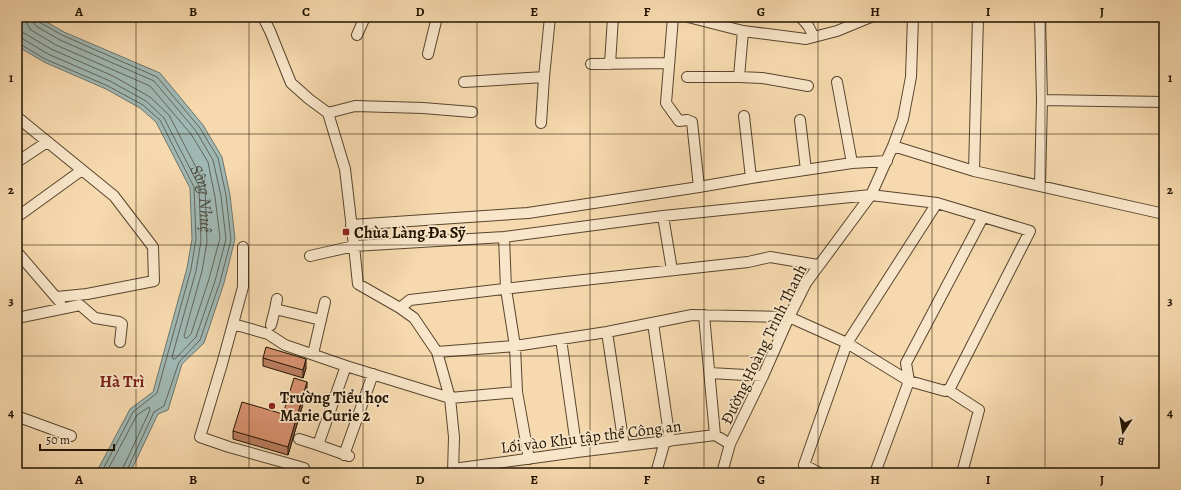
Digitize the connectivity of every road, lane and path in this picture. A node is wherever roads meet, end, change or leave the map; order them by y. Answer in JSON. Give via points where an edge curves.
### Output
{"nodes":[{"id":1,"x":263,"y":17,"type":"edge"},
{"id":2,"x":365,"y":17,"type":"edge"},
{"id":3,"x":437,"y":17,"type":"edge"},
{"id":4,"x":550,"y":17,"type":"edge"},
{"id":5,"x":612,"y":17,"type":"edge"},
{"id":6,"x":673,"y":17,"type":"edge"},
{"id":7,"x":688,"y":17,"type":"edge"},
{"id":8,"x":800,"y":17,"type":"edge"},
{"id":9,"x":871,"y":17,"type":"edge"},
{"id":10,"x":913,"y":17,"type":"edge"},
{"id":11,"x":978,"y":17,"type":"edge"},
{"id":12,"x":1040,"y":17,"type":"edge"},
{"id":13,"x":743,"y":31,"type":"junction"},
{"id":14,"x":357,"y":35,"type":"dead end"},
{"id":15,"x":813,"y":37,"type":"junction"},
{"id":16,"x":428,"y":54,"type":"dead end"},
{"id":17,"x":669,"y":63,"type":"junction"},
{"id":18,"x":591,"y":64,"type":"dead end"},
{"id":19,"x":610,"y":64,"type":"junction"},
{"id":20,"x":544,"y":77,"type":"junction"},
{"id":21,"x":687,"y":77,"type":"dead end"},
{"id":22,"x":739,"y":77,"type":"junction"},
{"id":23,"x":464,"y":82,"type":"dead end"},
{"id":24,"x":837,"y":82,"type":"dead end"},
{"id":25,"x":808,"y":86,"type":"dead end"},
{"id":26,"x":1042,"y":100,"type":"junction"},
{"id":27,"x":1164,"y":102,"type":"edge"},
{"id":28,"x":472,"y":112,"type":"dead end"},
{"id":29,"x":328,"y":113,"type":"junction"},
{"id":30,"x":744,"y":116,"type":"dead end"},
{"id":31,"x":17,"y":117,"type":"edge"},
{"id":32,"x":800,"y":120,"type":"dead end"},
{"id":33,"x":541,"y":123,"type":"dead end"},
{"id":34,"x":47,"y":142,"type":"junction"},
{"id":35,"x":893,"y":146,"type":"junction"},
{"id":36,"x":886,"y":161,"type":"junction"},
{"id":37,"x":17,"y":162,"type":"edge"},
{"id":38,"x":852,"y":163,"type":"junction"},
{"id":39,"x":82,"y":170,"type":"junction"},
{"id":40,"x":806,"y":170,"type":"junction"},
{"id":41,"x":974,"y":171,"type":"junction"},
{"id":42,"x":751,"y":178,"type":"junction"},
{"id":43,"x":1040,"y":186,"type":"junction"},
{"id":44,"x":699,"y":187,"type":"junction"},
{"id":45,"x":871,"y":195,"type":"junction"},
{"id":46,"x":937,"y":203,"type":"junction"},
{"id":47,"x":1164,"y":214,"type":"edge"},
{"id":48,"x":663,"y":216,"type":"junction"},
{"id":49,"x":17,"y":217,"type":"edge"},
{"id":50,"x":983,"y":217,"type":"junction"},
{"id":51,"x":352,"y":224,"type":"junction"},
{"id":52,"x":504,"y":237,"type":"junction"},
{"id":53,"x":354,"y":246,"type":"junction"},
{"id":54,"x":244,"y":247,"type":"dead end"},
{"id":55,"x":17,"y":252,"type":"edge"},
{"id":56,"x":310,"y":256,"type":"dead end"},
{"id":57,"x":818,"y":265,"type":"junction"},
{"id":58,"x":672,"y":270,"type":"junction"},
{"id":59,"x":506,"y":289,"type":"junction"},
{"id":60,"x":57,"y":297,"type":"junction"},
{"id":61,"x":325,"y":302,"type":"dead end"},
{"id":62,"x":63,"y":308,"type":"junction"},
{"id":63,"x":400,"y":308,"type":"junction"},
{"id":64,"x":704,"y":315,"type":"junction"},
{"id":65,"x":789,"y":317,"type":"junction"},
{"id":66,"x":17,"y":318,"type":"edge"},
{"id":67,"x":321,"y":320,"type":"junction"},
{"id":68,"x":653,"y":323,"type":"junction"},
{"id":69,"x":233,"y":324,"type":"junction"},
{"id":70,"x":271,"y":325,"type":"dead end"},
{"id":71,"x":607,"y":332,"type":"junction"},
{"id":72,"x":561,"y":339,"type":"junction"},
{"id":73,"x":120,"y":342,"type":"dead end"},
{"id":74,"x":847,"y":343,"type":"junction"},
{"id":75,"x":515,"y":346,"type":"junction"},
{"id":76,"x":292,"y":347,"type":"junction"},
{"id":77,"x":437,"y":352,"type":"junction"},
{"id":78,"x":313,"y":354,"type":"junction"},
{"id":79,"x":289,"y":357,"type":"edge"},
{"id":80,"x":346,"y":366,"type":"junction"},
{"id":81,"x":710,"y":373,"type":"junction"},
{"id":82,"x":373,"y":374,"type":"junction"},
{"id":83,"x":763,"y":376,"type":"junction"},
{"id":84,"x":909,"y":381,"type":"junction"},
{"id":85,"x":948,"y":390,"type":"junction"},
{"id":86,"x":517,"y":392,"type":"junction"},
{"id":87,"x":450,"y":398,"type":"junction"},
{"id":88,"x":17,"y":414,"type":"edge"},
{"id":89,"x":715,"y":435,"type":"junction"},
{"id":90,"x":71,"y":436,"type":"dead end"},
{"id":91,"x":299,"y":439,"type":"dead end"},
{"id":92,"x":668,"y":441,"type":"junction"},
{"id":93,"x":730,"y":444,"type":"junction"},
{"id":94,"x":318,"y":445,"type":"junction"},
{"id":95,"x":624,"y":446,"type":"junction"},
{"id":96,"x":578,"y":452,"type":"junction"},
{"id":97,"x":529,"y":459,"type":"junction"},
{"id":98,"x":453,"y":471,"type":"edge"},
{"id":99,"x":306,"y":473,"type":"edge"},
{"id":100,"x":656,"y":473,"type":"edge"},
{"id":101,"x":722,"y":473,"type":"edge"},
{"id":102,"x":820,"y":473,"type":"edge"},
{"id":103,"x":875,"y":473,"type":"edge"},
{"id":104,"x":963,"y":473,"type":"edge"}],
"edges":[{"from":1,"to":29,"type":"street","via":[[291,83]]},
{"from":2,"to":14,"type":"street"},
{"from":3,"to":16,"type":"street"},
{"from":4,"to":20,"type":"street"},
{"from":5,"to":19,"type":"street"},
{"from":6,"to":17,"type":"street"},
{"from":7,"to":13,"type":"street"},
{"from":8,"to":15,"type":"street","via":[[812,29]]},
{"from":9,"to":15,"type":"street","via":[[837,31]]},
{"from":10,"to":35,"type":"street","name":"Đường Hoàng Trình Thanh","via":[[912,77],[903,120]]},
{"from":11,"to":41,"type":"street"},
{"from":12,"to":26,"type":"street"},
{"from":13,"to":15,"type":"street","via":[[806,39]]},
{"from":13,"to":22,"type":"street"},
{"from":17,"to":19,"type":"street"},
{"from":17,"to":44,"type":"street","via":[[666,102],[679,121],[692,122]]},
{"from":18,"to":19,"type":"street"},
{"from":20,"to":23,"type":"street"},
{"from":20,"to":33,"type":"street"},
{"from":21,"to":22,"type":"street"},
{"from":22,"to":25,"type":"street"},
{"from":24,"to":38,"type":"street"},
{"from":26,"to":27,"type":"street"},
{"from":26,"to":43,"type":"street"},
{"from":28,"to":29,"type":"street","via":[[355,106]]},
{"from":29,"to":51,"type":"street","via":[[345,169]]},
{"from":30,"to":42,"type":"street"},
{"from":31,"to":34,"type":"street"},
{"from":32,"to":40,"type":"street"},
{"from":34,"to":37,"type":"street"},
{"from":34,"to":39,"type":"street"},
{"from":35,"to":36,"type":"street","name":"Đường Hoàng Trình Thanh"},
{"from":35,"to":41,"type":"street"},
{"from":36,"to":38,"type":"street"},
{"from":36,"to":45,"type":"street","name":"Đường Hoàng Trình Thanh"},
{"from":38,"to":40,"type":"street"},
{"from":39,"to":49,"type":"street"},
{"from":39,"to":60,"type":"street","via":[[114,196],[153,247],[154,281]]},
{"from":40,"to":42,"type":"street"},
{"from":41,"to":43,"type":"street"},
{"from":42,"to":44,"type":"street"},
{"from":43,"to":47,"type":"street"},
{"from":44,"to":51,"type":"street","via":[[528,213]]},
{"from":45,"to":46,"type":"street"},
{"from":45,"to":48,"type":"street"},
{"from":45,"to":57,"type":"street","name":"Đường Hoàng Trình Thanh"},
{"from":46,"to":50,"type":"street"},
{"from":46,"to":74,"type":"street"},
{"from":48,"to":52,"type":"street"},
{"from":48,"to":58,"type":"street"},
{"from":50,"to":84,"type":"street","via":[[906,362]]},
{"from":50,"to":85,"type":"street","via":[[1030,230]]},
{"from":51,"to":53,"type":"street"},
{"from":52,"to":53,"type":"street"},
{"from":52,"to":59,"type":"street"},
{"from":53,"to":56,"type":"street"},
{"from":53,"to":63,"type":"street","via":[[358,284]]},
{"from":54,"to":69,"type":"street","via":[[243,287]]},
{"from":55,"to":60,"type":"street"},
{"from":57,"to":58,"type":"street","via":[[770,257],[748,262]]},
{"from":57,"to":65,"type":"street","name":"Đường Hoàng Trình Thanh"},
{"from":58,"to":59,"type":"street"},
{"from":59,"to":63,"type":"street","via":[[410,300]]},
{"from":59,"to":75,"type":"street"},
{"from":60,"to":62,"type":"street"},
{"from":61,"to":67,"type":"street"},
{"from":62,"to":66,"type":"street"},
{"from":62,"to":73,"type":"street","via":[[80,304],[95,318],[119,322],[122,324]]},
{"from":63,"to":77,"type":"street","via":[[414,318]]},
{"from":64,"to":65,"type":"street"},
{"from":64,"to":68,"type":"street"},
{"from":64,"to":81,"type":"street"},
{"from":65,"to":74,"type":"street"},
{"from":65,"to":83,"type":"street","name":"Đường Hoàng Trình Thanh"},
{"from":67,"to":70,"type":"street","via":[[276,304]]},
{"from":67,"to":78,"type":"street"},
{"from":68,"to":71,"type":"street"},
{"from":68,"to":92,"type":"street"},
{"from":69,"to":76,"type":"street","via":[[268,334]]},
{"from":69,"to":99,"type":"street","via":[[200,437],[304,468]]},
{"from":71,"to":72,"type":"street"},
{"from":71,"to":95,"type":"street"},
{"from":72,"to":75,"type":"street"},
{"from":72,"to":96,"type":"street"},
{"from":74,"to":84,"type":"street"},
{"from":74,"to":102,"type":"street","via":[[804,465]]},
{"from":75,"to":77,"type":"street"},
{"from":75,"to":86,"type":"street"},
{"from":76,"to":78,"type":"street"},
{"from":76,"to":79,"type":"street"},
{"from":77,"to":87,"type":"street"},
{"from":78,"to":80,"type":"street"},
{"from":80,"to":82,"type":"street"},
{"from":80,"to":94,"type":"street"},
{"from":81,"to":83,"type":"street"},
{"from":81,"to":89,"type":"street"},
{"from":82,"to":87,"type":"street"},
{"from":82,"to":94,"type":"street","via":[[346,456]]},
{"from":83,"to":93,"type":"street","name":"Đường Hoàng Trình Thanh"},
{"from":84,"to":85,"type":"street"},
{"from":84,"to":103,"type":"street"},
{"from":85,"to":104,"type":"street","via":[[979,410]]},
{"from":86,"to":87,"type":"street"},
{"from":86,"to":97,"type":"street"},
{"from":87,"to":98,"type":"street","via":[[454,437]]},
{"from":88,"to":90,"type":"street","via":[[19,417]]},
{"from":89,"to":92,"type":"street","name":"Lối vào Khu tập thể Công an"},
{"from":89,"to":93,"type":"street"},
{"from":91,"to":94,"type":"street"},
{"from":92,"to":95,"type":"street","name":"Lối vào Khu tập thể Công an"},
{"from":92,"to":100,"type":"street"},
{"from":93,"to":101,"type":"street","name":"Đường Hoàng Trình Thanh"},
{"from":95,"to":96,"type":"street","name":"Lối vào Khu tập thể Công an"},
{"from":96,"to":97,"type":"street","name":"Lối vào Khu tập thể Công an"},
{"from":97,"to":98,"type":"street","name":"Lối vào Khu tập thể Công an"}]}
